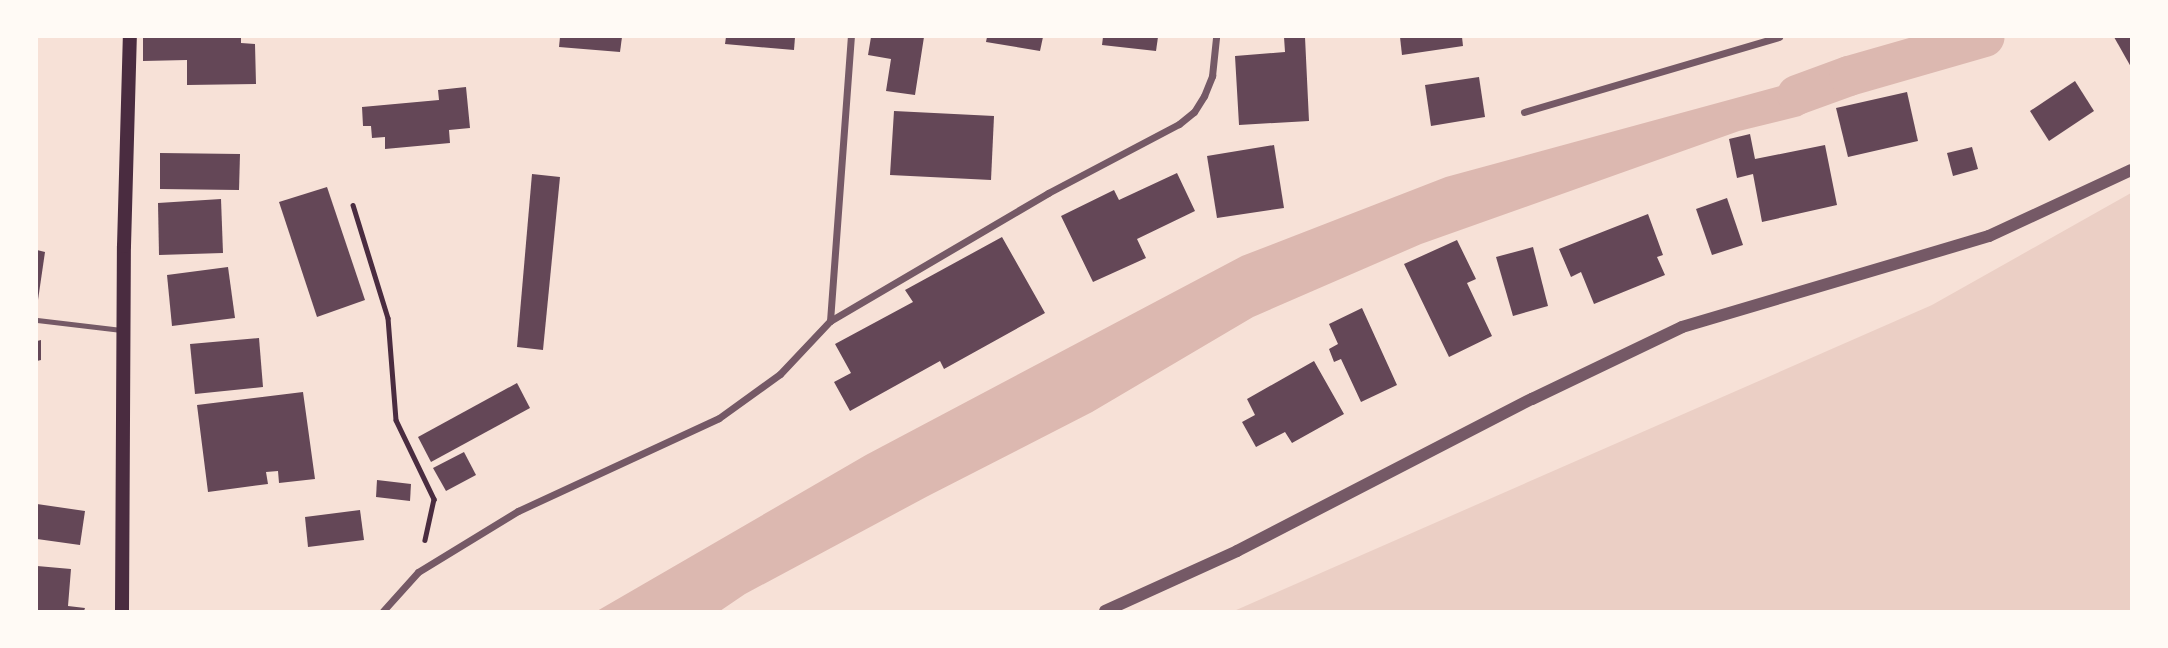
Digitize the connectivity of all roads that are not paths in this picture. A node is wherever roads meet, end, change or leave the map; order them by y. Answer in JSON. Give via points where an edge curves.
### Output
{"nodes":[{"id":1,"x":130,"y":37,"type":"edge"},
{"id":2,"x":851,"y":37,"type":"edge"},
{"id":3,"x":1216,"y":37,"type":"edge"},
{"id":4,"x":1779,"y":37,"type":"edge"},
{"id":5,"x":1524,"y":112,"type":"dead end"},
{"id":6,"x":2131,"y":170,"type":"edge"},
{"id":7,"x":37,"y":320,"type":"edge"},
{"id":8,"x":830,"y":321,"type":"junction"},
{"id":9,"x":123,"y":330,"type":"junction"},
{"id":10,"x":122,"y":611,"type":"edge"},
{"id":11,"x":383,"y":611,"type":"edge"},
{"id":12,"x":1105,"y":611,"type":"edge"}],
"edges":[{"from":1,"to":9,"type":"main road"},
{"from":2,"to":8,"type":"street"},
{"from":3,"to":8,"type":"street","via":[[1212,76],[1204,96],[1180,124],[1048,192]]},
{"from":4,"to":5,"type":"street"},
{"from":6,"to":12,"type":"street","via":[[1989,236],[1682,327],[1237,551]]},
{"from":7,"to":9,"type":"lane"},
{"from":8,"to":11,"type":"street","via":[[780,374],[719,418],[518,511],[418,572]]},
{"from":9,"to":10,"type":"main road"}]}
